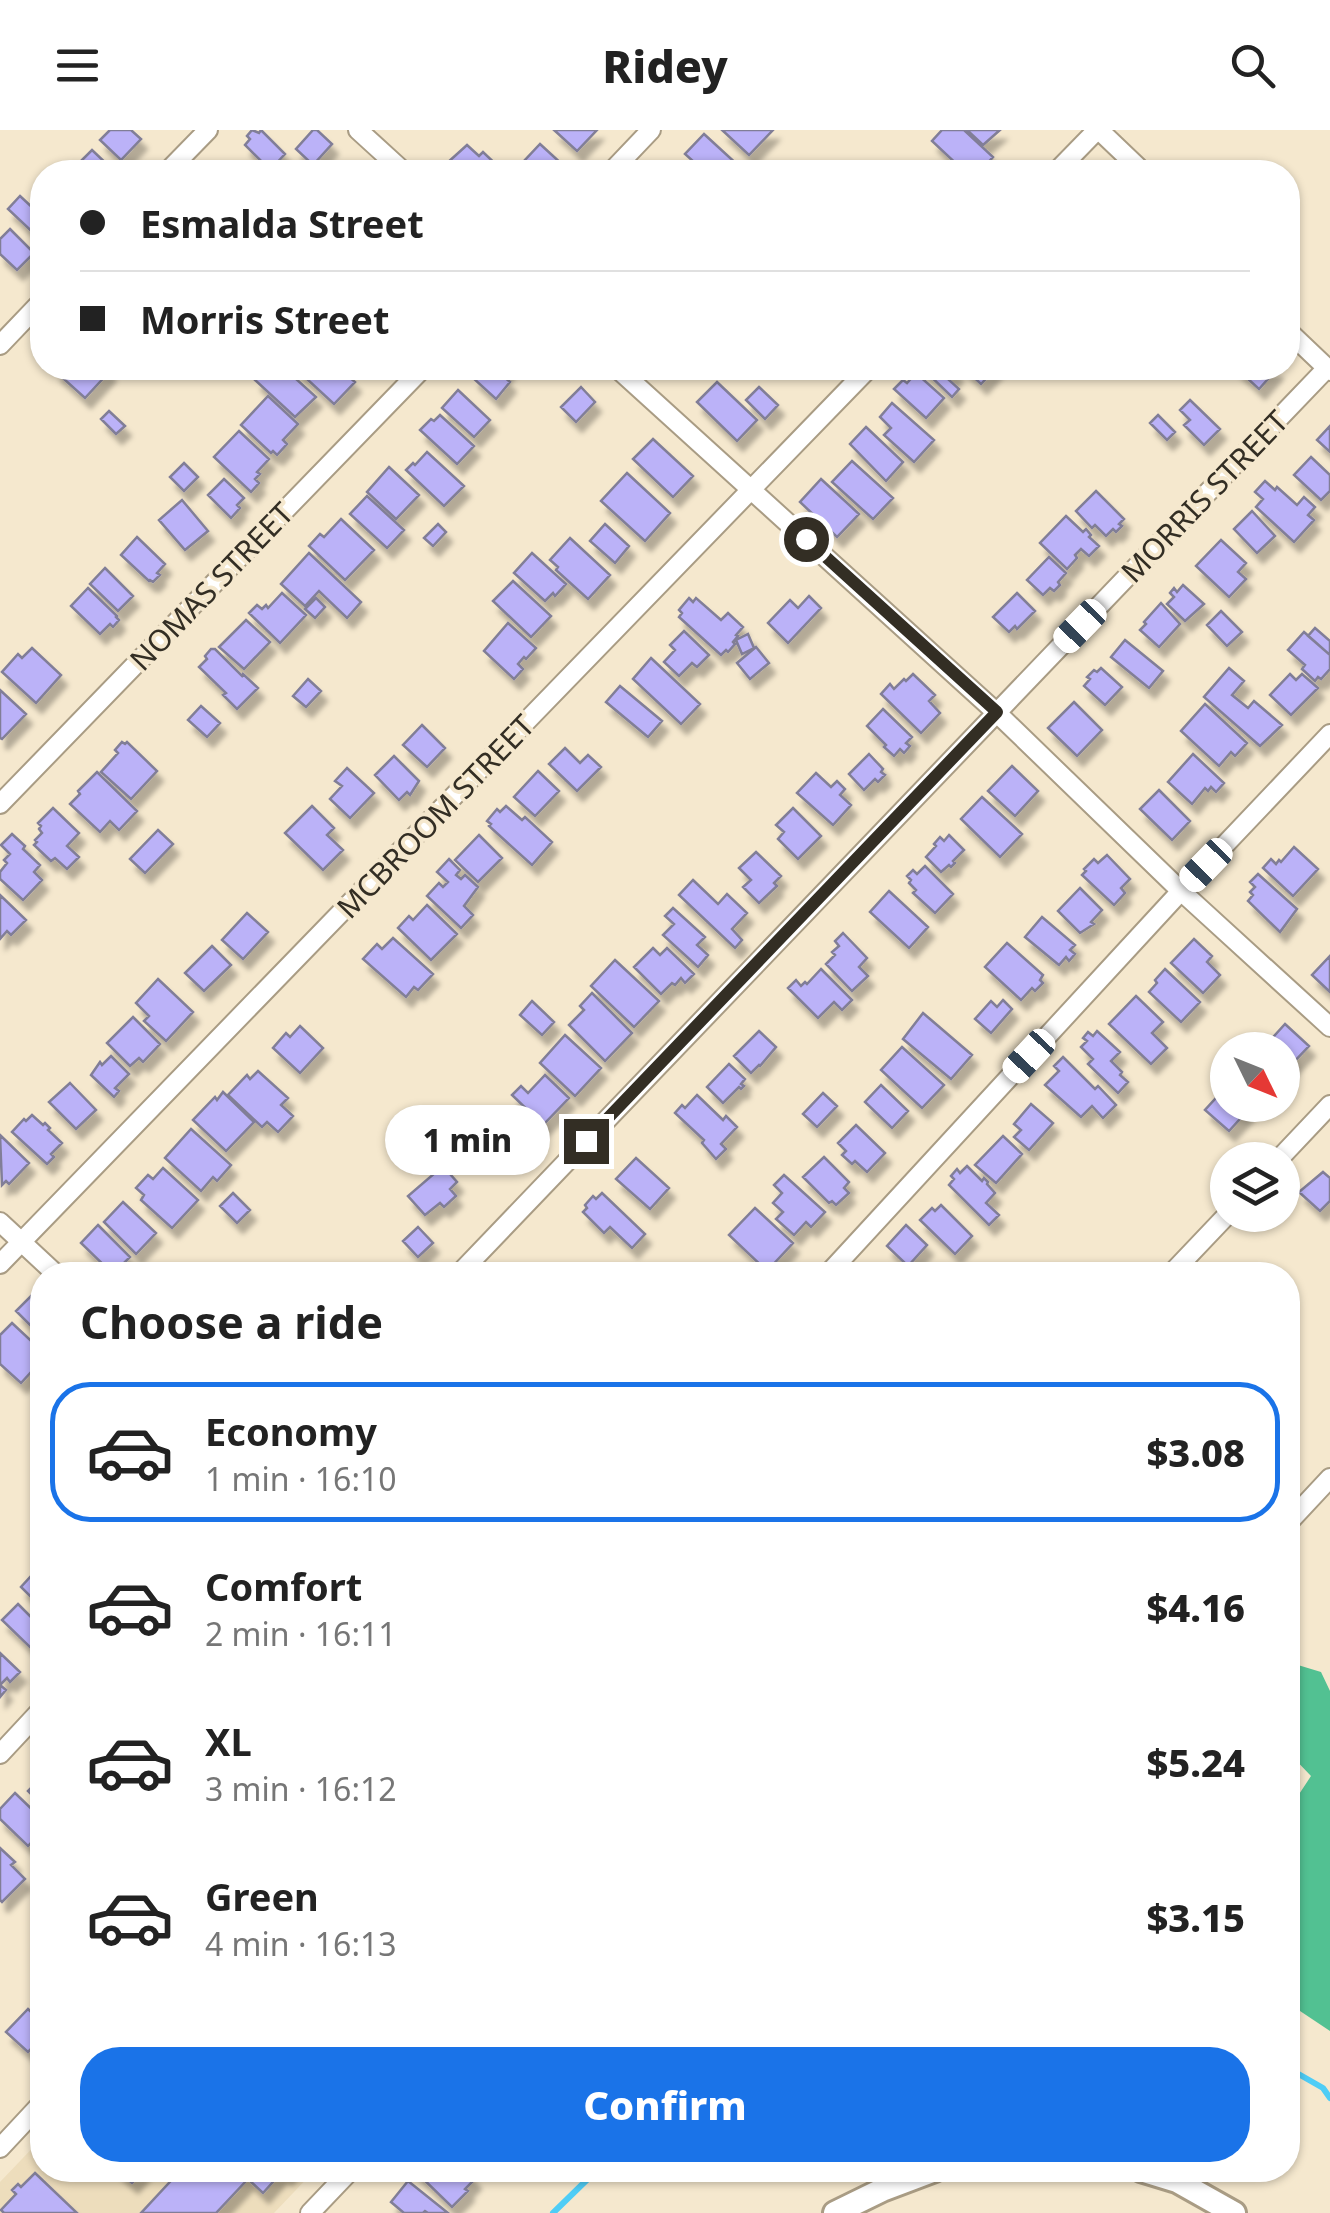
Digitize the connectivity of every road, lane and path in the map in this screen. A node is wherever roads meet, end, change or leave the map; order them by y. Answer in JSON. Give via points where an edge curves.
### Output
{"nodes":[{"id":1,"x":208,"y":130,"type":"edge"},
{"id":2,"x":358,"y":130,"type":"edge"},
{"id":3,"x":651,"y":130,"type":"edge"},
{"id":4,"x":1098,"y":130,"type":"edge"},
{"id":5,"x":178,"y":160,"type":"edge"},
{"id":6,"x":391,"y":160,"type":"edge"},
{"id":7,"x":622,"y":160,"type":"edge"},
{"id":8,"x":1068,"y":160,"type":"edge"},
{"id":9,"x":1130,"y":160,"type":"edge"},
{"id":10,"x":30,"y":314,"type":"edge"},
{"id":11,"x":1300,"y":342,"type":"edge"},
{"id":12,"x":0,"y":345,"type":"edge"},
{"id":13,"x":1328,"y":369,"type":"edge"},
{"id":14,"x":411,"y":380,"type":"edge"},
{"id":15,"x":630,"y":380,"type":"edge"},
{"id":16,"x":857,"y":380,"type":"edge"},
{"id":17,"x":752,"y":489,"type":"junction"},
{"id":18,"x":997,"y":712,"type":"junction"},
{"id":19,"x":1330,"y":734,"type":"edge"},
{"id":20,"x":0,"y":804,"type":"edge"},
{"id":21,"x":1181,"y":891,"type":"junction"},
{"id":22,"x":1330,"y":1027,"type":"edge"},
{"id":23,"x":1330,"y":1105,"type":"edge"},
{"id":24,"x":1295,"y":1142,"type":"edge"},
{"id":25,"x":0,"y":1222,"type":"edge"},
{"id":26,"x":1211,"y":1232,"type":"edge"},
{"id":27,"x":22,"y":1242,"type":"junction"},
{"id":28,"x":43,"y":1262,"type":"edge"},
{"id":29,"x":470,"y":1262,"type":"edge"},
{"id":30,"x":839,"y":1262,"type":"edge"},
{"id":31,"x":1182,"y":1262,"type":"edge"},
{"id":32,"x":0,"y":1264,"type":"edge"},
{"id":33,"x":1330,"y":1478,"type":"edge"},
{"id":34,"x":1300,"y":1510,"type":"edge"},
{"id":35,"x":30,"y":1722,"type":"edge"},
{"id":36,"x":0,"y":1754,"type":"edge"},
{"id":37,"x":30,"y":2116,"type":"edge"},
{"id":38,"x":0,"y":2148,"type":"edge"},
{"id":39,"x":340,"y":2182,"type":"edge"},
{"id":40,"x":904,"y":2182,"type":"edge"},
{"id":41,"x":1178,"y":2182,"type":"edge"},
{"id":42,"x":310,"y":2213,"type":"edge"},
{"id":43,"x":836,"y":2213,"type":"edge"},
{"id":44,"x":1234,"y":2213,"type":"edge"}],
"edges":[{"from":1,"to":5,"type":"street"},
{"from":2,"to":6,"type":"street"},
{"from":3,"to":7,"type":"street"},
{"from":4,"to":8,"type":"street"},
{"from":4,"to":9,"type":"street"},
{"from":10,"to":12,"type":"street"},
{"from":11,"to":13,"type":"street"},
{"from":13,"to":18,"type":"street","name":"MORRIS STREET"},
{"from":14,"to":20,"type":"street","name":"NOMAS STREET"},
{"from":15,"to":17,"type":"street"},
{"from":16,"to":17,"type":"street","name":"MCBROOM STREET"},
{"from":17,"to":18,"type":"street"},
{"from":17,"to":27,"type":"street","name":"MCBROOM STREET"},
{"from":18,"to":21,"type":"street"},
{"from":18,"to":29,"type":"street","name":"MORRIS STREET"},
{"from":19,"to":21,"type":"street"},
{"from":21,"to":22,"type":"street"},
{"from":21,"to":30,"type":"street"},
{"from":23,"to":24,"type":"street"},
{"from":25,"to":27,"type":"street"},
{"from":26,"to":31,"type":"street"},
{"from":27,"to":28,"type":"street"},
{"from":27,"to":32,"type":"street","name":"MCBROOM STREET"},
{"from":33,"to":34,"type":"street"},
{"from":35,"to":36,"type":"street"},
{"from":37,"to":38,"type":"street"},
{"from":39,"to":42,"type":"street"},
{"from":40,"to":43,"type":"street"},
{"from":41,"to":44,"type":"street"}]}
